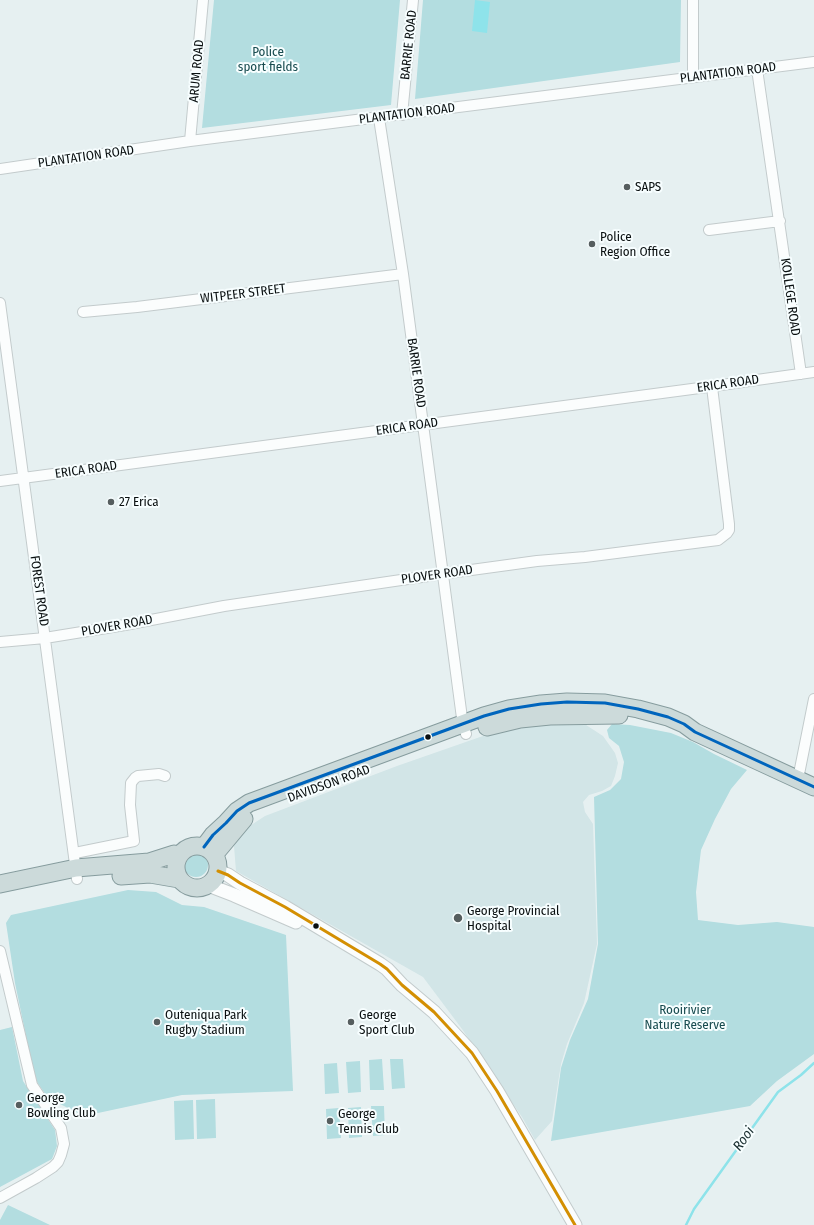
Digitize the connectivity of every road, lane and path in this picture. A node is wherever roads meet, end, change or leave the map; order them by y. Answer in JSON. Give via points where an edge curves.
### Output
{"nodes":[{"id":1,"x":203,"y":0,"type":"edge"},
{"id":2,"x":413,"y":0,"type":"edge"},
{"id":3,"x":693,"y":0,"type":"edge"},
{"id":4,"x":814,"y":62,"type":"edge"},
{"id":5,"x":757,"y":69,"type":"junction"},
{"id":6,"x":693,"y":77,"type":"junction"},
{"id":7,"x":402,"y":115,"type":"junction"},
{"id":8,"x":379,"y":118,"type":"junction"},
{"id":9,"x":190,"y":141,"type":"junction"},
{"id":10,"x":0,"y":169,"type":"edge"},
{"id":11,"x":780,"y":221,"type":"junction"},
{"id":12,"x":708,"y":230,"type":"dead end"},
{"id":13,"x":403,"y":274,"type":"junction"},
{"id":14,"x":0,"y":303,"type":"edge"},
{"id":15,"x":83,"y":312,"type":"dead end"},
{"id":16,"x":2,"y":326,"type":"edge"},
{"id":17,"x":814,"y":372,"type":"edge"},
{"id":18,"x":801,"y":374,"type":"junction"},
{"id":19,"x":712,"y":387,"type":"junction"},
{"id":20,"x":423,"y":425,"type":"junction"},
{"id":21,"x":24,"y":478,"type":"junction"},
{"id":22,"x":0,"y":482,"type":"edge"},
{"id":23,"x":442,"y":574,"type":"junction"},
{"id":24,"x":45,"y":638,"type":"junction"},
{"id":25,"x":0,"y":642,"type":"edge"},
{"id":26,"x":814,"y":699,"type":"edge"},
{"id":27,"x":465,"y":729,"type":"junction"},
{"id":28,"x":165,"y":776,"type":"dead end"},
{"id":29,"x":798,"y":779,"type":"junction"},
{"id":30,"x":814,"y":787,"type":"edge"},
{"id":31,"x":179,"y":855,"type":"junction"},
{"id":32,"x":212,"y":857,"type":"junction"},
{"id":33,"x":76,"y":867,"type":"junction"},
{"id":34,"x":179,"y":879,"type":"junction"},
{"id":35,"x":0,"y":884,"type":"edge"},
{"id":36,"x":208,"y":885,"type":"junction"},
{"id":37,"x":0,"y":893,"type":"edge"},
{"id":38,"x":0,"y":951,"type":"edge"},
{"id":39,"x":402,"y":985,"type":"junction"},
{"id":40,"x":0,"y":1198,"type":"edge"},
{"id":41,"x":575,"y":1225,"type":"edge"}],
"edges":[{"from":1,"to":9,"type":"street","name":"ARUM ROAD"},
{"from":2,"to":7,"type":"street","name":"BARRIE ROAD"},
{"from":3,"to":6,"type":"street"},
{"from":4,"to":5,"type":"street","name":"PLANTATION ROAD"},
{"from":5,"to":6,"type":"street","name":"PLANTATION ROAD"},
{"from":5,"to":11,"type":"street","name":"KOLLEGE ROAD"},
{"from":6,"to":7,"type":"street","name":"PLANTATION ROAD"},
{"from":7,"to":8,"type":"street","name":"PLANTATION ROAD"},
{"from":8,"to":9,"type":"street","name":"PLANTATION ROAD"},
{"from":8,"to":13,"type":"street","name":"BARRIE ROAD"},
{"from":9,"to":10,"type":"street","name":"PLANTATION ROAD"},
{"from":11,"to":12,"type":"street"},
{"from":11,"to":18,"type":"street","name":"KOLLEGE ROAD"},
{"from":13,"to":15,"type":"street","name":"WITPEER STREET"},
{"from":13,"to":20,"type":"street","name":"BARRIE ROAD"},
{"from":14,"to":16,"type":"street","name":"FOREST ROAD"},
{"from":16,"to":21,"type":"street","name":"FOREST ROAD"},
{"from":17,"to":18,"type":"street","name":"ERICA ROAD"},
{"from":18,"to":19,"type":"street","name":"ERICA ROAD"},
{"from":19,"to":20,"type":"street","name":"ERICA ROAD"},
{"from":19,"to":23,"type":"street","name":"PLOVER ROAD","via":[[729,518],[729,530],[723,537],[712,541]]},
{"from":20,"to":21,"type":"street","name":"ERICA ROAD"},
{"from":20,"to":23,"type":"street","name":"BARRIE ROAD"},
{"from":21,"to":22,"type":"street","name":"ERICA ROAD"},
{"from":21,"to":24,"type":"street","name":"FOREST ROAD"},
{"from":23,"to":24,"type":"street","name":"PLOVER ROAD","via":[[224,606]]},
{"from":23,"to":27,"type":"street","name":"BARRIE ROAD"},
{"from":24,"to":25,"type":"street","name":"PLOVER ROAD"},
{"from":24,"to":33,"type":"street","name":"FOREST ROAD"},
{"from":26,"to":29,"type":"street"},
{"from":27,"to":29,"type":"highway","name":"DAVIDSON ROAD","via":[[496,712],[567,702],[599,703],[668,717]]},
{"from":27,"to":32,"type":"highway","name":"DAVIDSON ROAD","via":[[249,803],[240,808],[213,834]]},
{"from":28,"to":33,"type":"street","via":[[138,776],[131,783],[130,805],[134,841]]},
{"from":29,"to":30,"type":"highway","name":"DAVIDSON ROAD"},
{"from":31,"to":32,"type":"highway","via":[[188,847],[196,845]]},
{"from":31,"to":33,"type":"highway","via":[[174,854],[149,862]]},
{"from":31,"to":34,"type":"highway","via":[[175,867]]},
{"from":32,"to":36,"type":"highway","via":[[214,879]]},
{"from":32,"to":39,"type":"street","via":[[228,875],[346,942],[387,969]]},
{"from":33,"to":34,"type":"highway"},
{"from":33,"to":35,"type":"highway"},
{"from":33,"to":37,"type":"highway"},
{"from":34,"to":36,"type":"highway","via":[[192,888]]},
{"from":36,"to":39,"type":"street","via":[[294,921]]},
{"from":38,"to":40,"type":"street","via":[[32,1084],[61,1128],[64,1144],[58,1162]]},
{"from":39,"to":41,"type":"street","via":[[434,1012],[472,1053],[506,1104]]}]}
